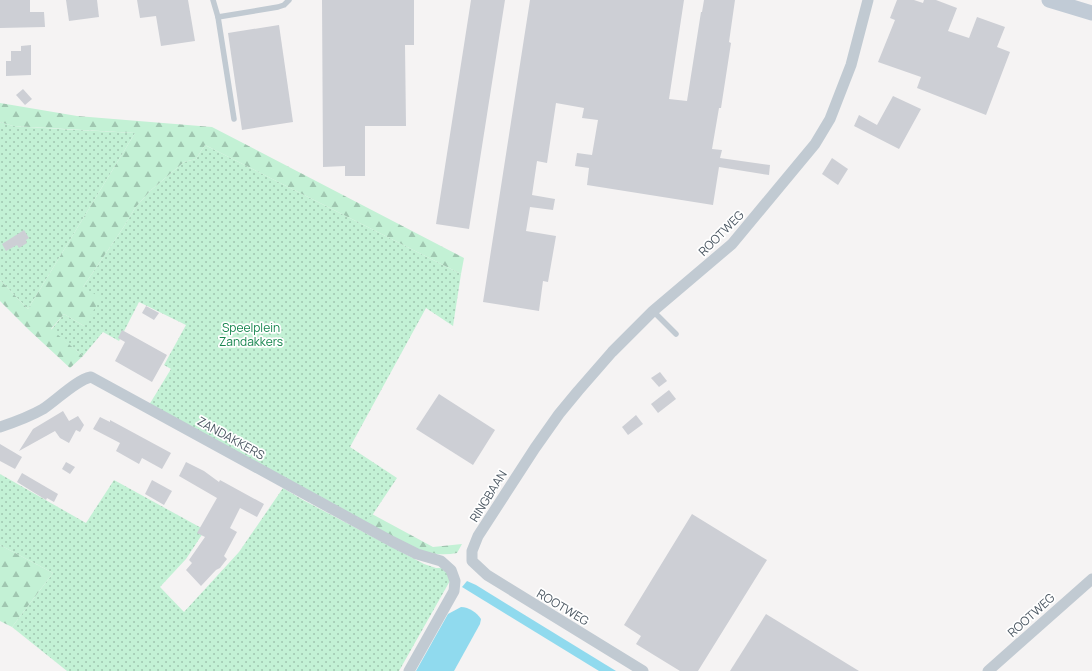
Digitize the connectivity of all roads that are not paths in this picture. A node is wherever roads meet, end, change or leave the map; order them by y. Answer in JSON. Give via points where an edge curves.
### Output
{"nodes":[{"id":1,"x":213,"y":0,"type":"edge"},
{"id":2,"x":289,"y":0,"type":"edge"},
{"id":3,"x":868,"y":0,"type":"edge"},
{"id":4,"x":1049,"y":0,"type":"edge"},
{"id":5,"x":1092,"y":14,"type":"edge"},
{"id":6,"x":218,"y":17,"type":"junction"},
{"id":7,"x":234,"y":119,"type":"dead end"},
{"id":8,"x":654,"y":311,"type":"junction"},
{"id":9,"x":676,"y":334,"type":"dead end"},
{"id":10,"x":0,"y":427,"type":"edge"},
{"id":11,"x":535,"y":448,"type":"joint"},
{"id":12,"x":472,"y":561,"type":"joint"},
{"id":13,"x":1092,"y":579,"type":"edge"},
{"id":14,"x":409,"y":671,"type":"edge"},
{"id":15,"x":643,"y":671,"type":"edge"},
{"id":16,"x":988,"y":671,"type":"edge"}],
"edges":[{"from":1,"to":6,"type":"lane"},
{"from":2,"to":6,"type":"lane","via":[[278,7]]},
{"from":3,"to":8,"type":"street","name":"ROOTWEG","via":[[852,65],[830,119],[815,144],[732,244]]},
{"from":4,"to":5,"type":"street"},
{"from":6,"to":7,"type":"lane"},
{"from":8,"to":9,"type":"lane"},
{"from":8,"to":11,"type":"street","name":"ROOTWEG","via":[[612,352],[578,391]]},
{"from":10,"to":14,"type":"street","name":"ZANDAKKERS","via":[[27,418],[84,378],[91,376],[390,540],[417,554],[441,561],[451,570],[455,581],[454,591]]},
{"from":11,"to":12,"type":"street","name":"RINGBAAN","via":[[478,536],[472,551]]},
{"from":12,"to":15,"type":"street","name":"ROOTWEG","via":[[487,575]]},
{"from":13,"to":16,"type":"street","name":"ROOTWEG"}]}
